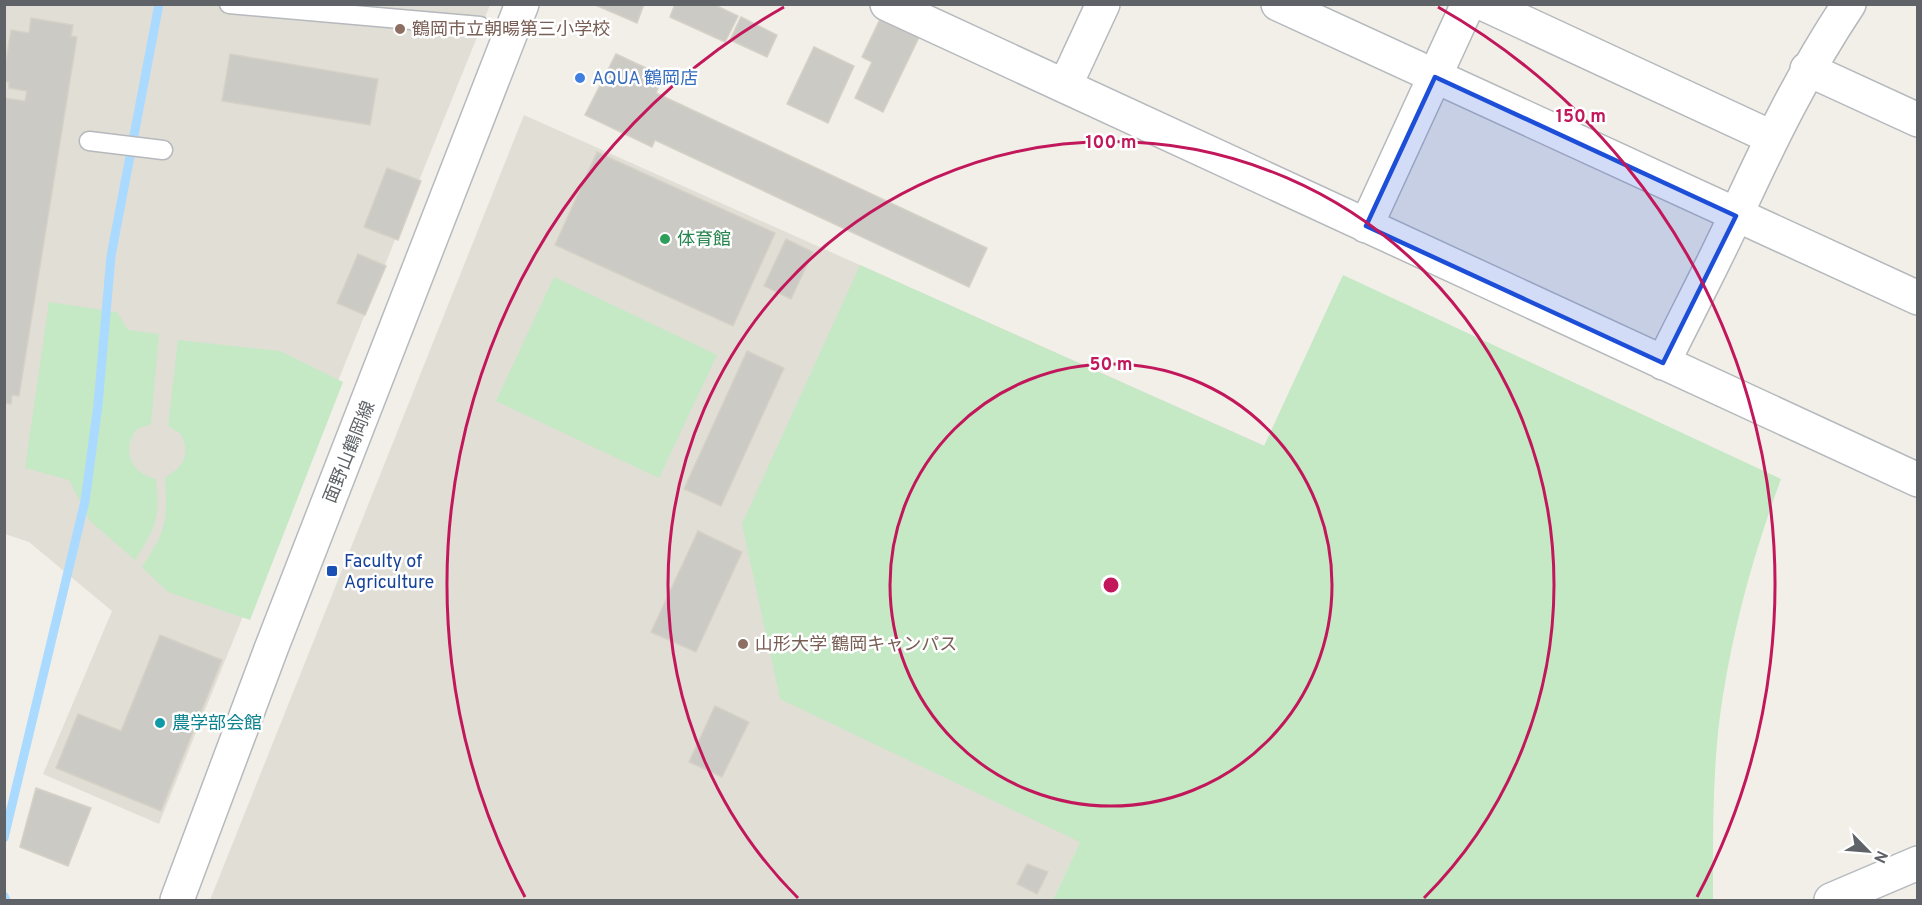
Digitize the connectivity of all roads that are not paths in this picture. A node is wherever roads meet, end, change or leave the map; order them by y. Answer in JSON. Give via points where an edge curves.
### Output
{"nodes":[{"id":1,"x":229,"y":4,"type":"edge"},
{"id":2,"x":522,"y":4,"type":"edge"},
{"id":3,"x":1102,"y":4,"type":"edge"},
{"id":4,"x":1278,"y":4,"type":"edge"},
{"id":5,"x":1468,"y":4,"type":"edge"},
{"id":6,"x":1484,"y":4,"type":"edge"},
{"id":7,"x":1848,"y":4,"type":"edge"},
{"id":8,"x":902,"y":8,"type":"edge"},
{"id":9,"x":480,"y":26,"type":"dead end"},
{"id":10,"x":1807,"y":69,"type":"junction"},
{"id":11,"x":1435,"y":77,"type":"junction"},
{"id":12,"x":1065,"y":86,"type":"junction"},
{"id":13,"x":1917,"y":120,"type":"edge"},
{"id":14,"x":1771,"y":137,"type":"junction"},
{"id":15,"x":89,"y":141,"type":"dead end"},
{"id":16,"x":163,"y":150,"type":"dead end"},
{"id":17,"x":1736,"y":216,"type":"junction"},
{"id":18,"x":1366,"y":226,"type":"junction"},
{"id":19,"x":1917,"y":298,"type":"edge"},
{"id":20,"x":1663,"y":363,"type":"junction"},
{"id":21,"x":1917,"y":480,"type":"edge"},
{"id":22,"x":1917,"y":863,"type":"edge"},
{"id":23,"x":1851,"y":897,"type":"edge"},
{"id":24,"x":177,"y":900,"type":"edge"}],
"edges":[{"from":1,"to":9,"type":"lane"},
{"from":2,"to":24,"type":"street","name":"面野山鶴岡線"},
{"from":3,"to":12,"type":"street"},
{"from":4,"to":11,"type":"street"},
{"from":5,"to":11,"type":"street"},
{"from":6,"to":14,"type":"street"},
{"from":7,"to":10,"type":"street"},
{"from":8,"to":12,"type":"street"},
{"from":10,"to":13,"type":"street"},
{"from":10,"to":14,"type":"street"},
{"from":11,"to":17,"type":"street"},
{"from":11,"to":18,"type":"street"},
{"from":12,"to":18,"type":"street"},
{"from":14,"to":17,"type":"street"},
{"from":15,"to":16,"type":"lane"},
{"from":17,"to":19,"type":"street"},
{"from":17,"to":20,"type":"street"},
{"from":18,"to":20,"type":"street"},
{"from":20,"to":21,"type":"street"},
{"from":22,"to":23,"type":"street"}]}
